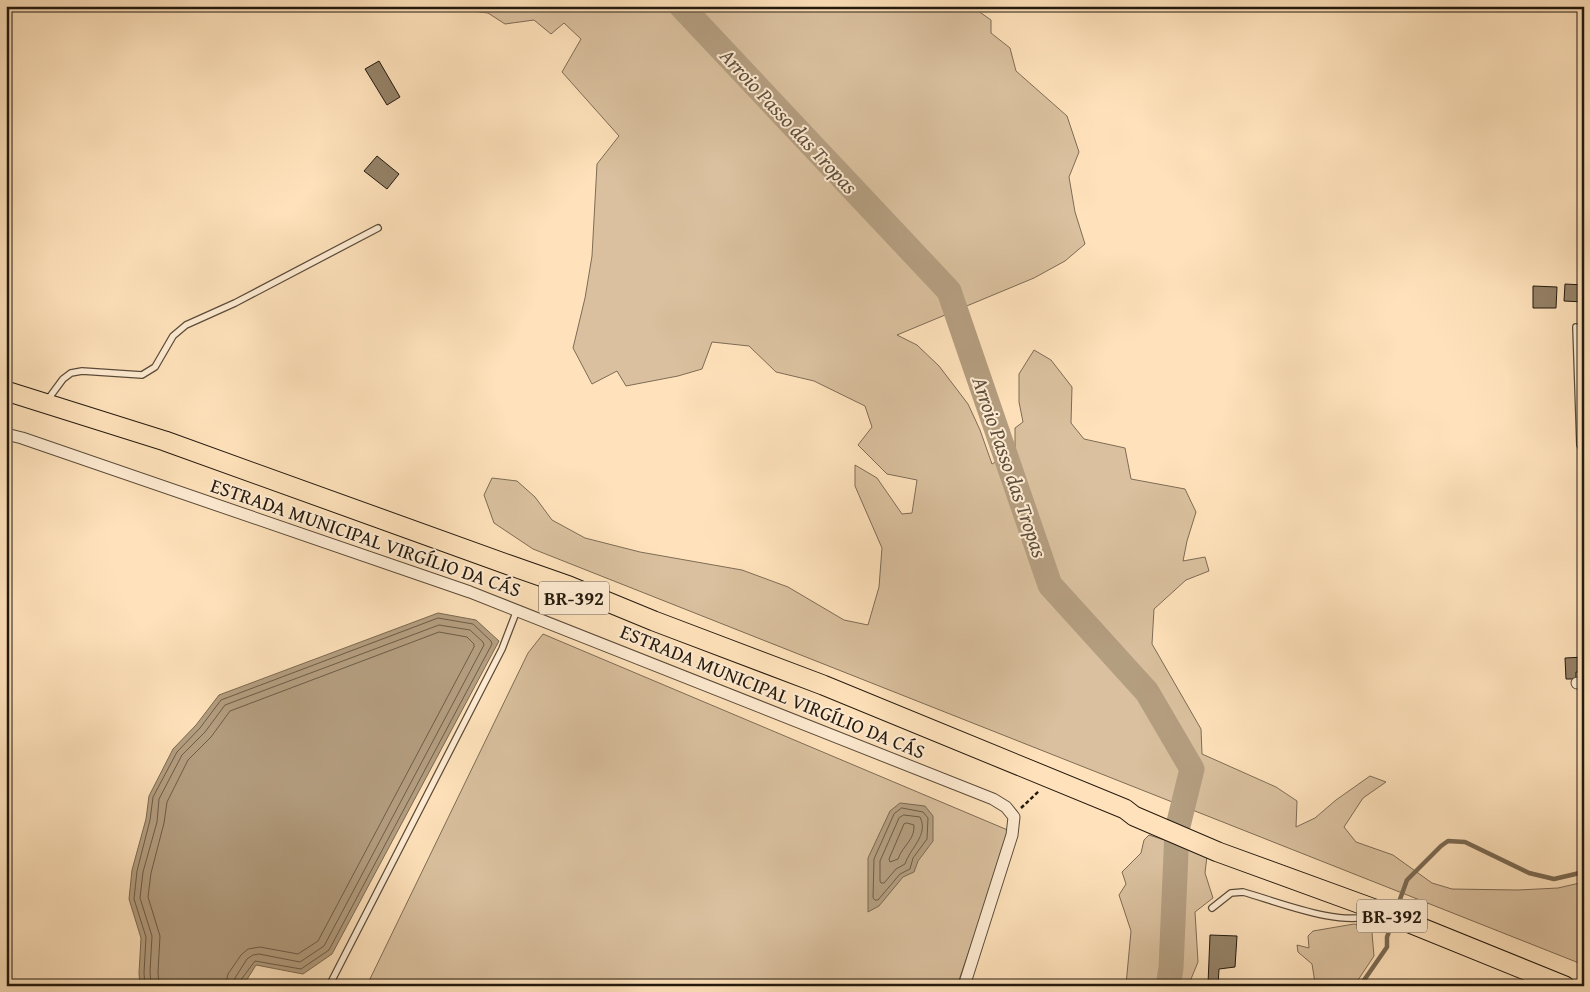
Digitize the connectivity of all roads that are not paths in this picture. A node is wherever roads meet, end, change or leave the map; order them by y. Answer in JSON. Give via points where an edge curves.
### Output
{"nodes":[{"id":1,"x":378,"y":228,"type":"dead end"},
{"id":2,"x":1576,"y":327,"type":"dead end"},
{"id":3,"x":6,"y":391,"type":"edge"},
{"id":4,"x":6,"y":400,"type":"edge"},
{"id":5,"x":45,"y":407,"type":"junction"},
{"id":6,"x":6,"y":434,"type":"edge"},
{"id":7,"x":1584,"y":453,"type":"edge"},
{"id":8,"x":517,"y":610,"type":"junction"},
{"id":9,"x":1134,"y":816,"type":"junction"},
{"id":10,"x":1212,"y":908,"type":"dead end"},
{"id":11,"x":1380,"y":911,"type":"junction"},
{"id":12,"x":329,"y":986,"type":"edge"},
{"id":13,"x":964,"y":986,"type":"edge"},
{"id":14,"x":1564,"y":986,"type":"edge"}],
"edges":[{"from":1,"to":5,"type":"lane","via":[[186,325],[173,336],[155,367],[142,375],[71,373],[63,379]]},
{"from":2,"to":7,"type":"lane","via":[[1580,445]]},
{"from":3,"to":5,"type":"highway"},
{"from":4,"to":5,"type":"highway","number":"BR-392"},
{"from":5,"to":9,"type":"highway","number":"BR-392","via":[[442,548],[652,628],[1044,787],[1122,815]]},
{"from":5,"to":9,"type":"highway","via":[[165,440],[570,586],[823,685],[1125,809]]},
{"from":6,"to":8,"type":"street","name":"ESTRADA MUNICIPAL VIRGÍLIO DA CÁS"},
{"from":8,"to":12,"type":"lane","via":[[502,649]]},
{"from":8,"to":13,"type":"street","name":"ESTRADA MUNICIPAL VIRGÍLIO DA CÁS","via":[[993,799],[1006,808],[1014,817],[1012,835]]},
{"from":9,"to":11,"type":"highway","number":"BR-392","via":[[1218,852]]},
{"from":10,"to":11,"type":"lane","via":[[1231,892],[1243,892],[1341,919],[1367,918]]},
{"from":11,"to":14,"type":"highway","number":"BR-392"}]}
